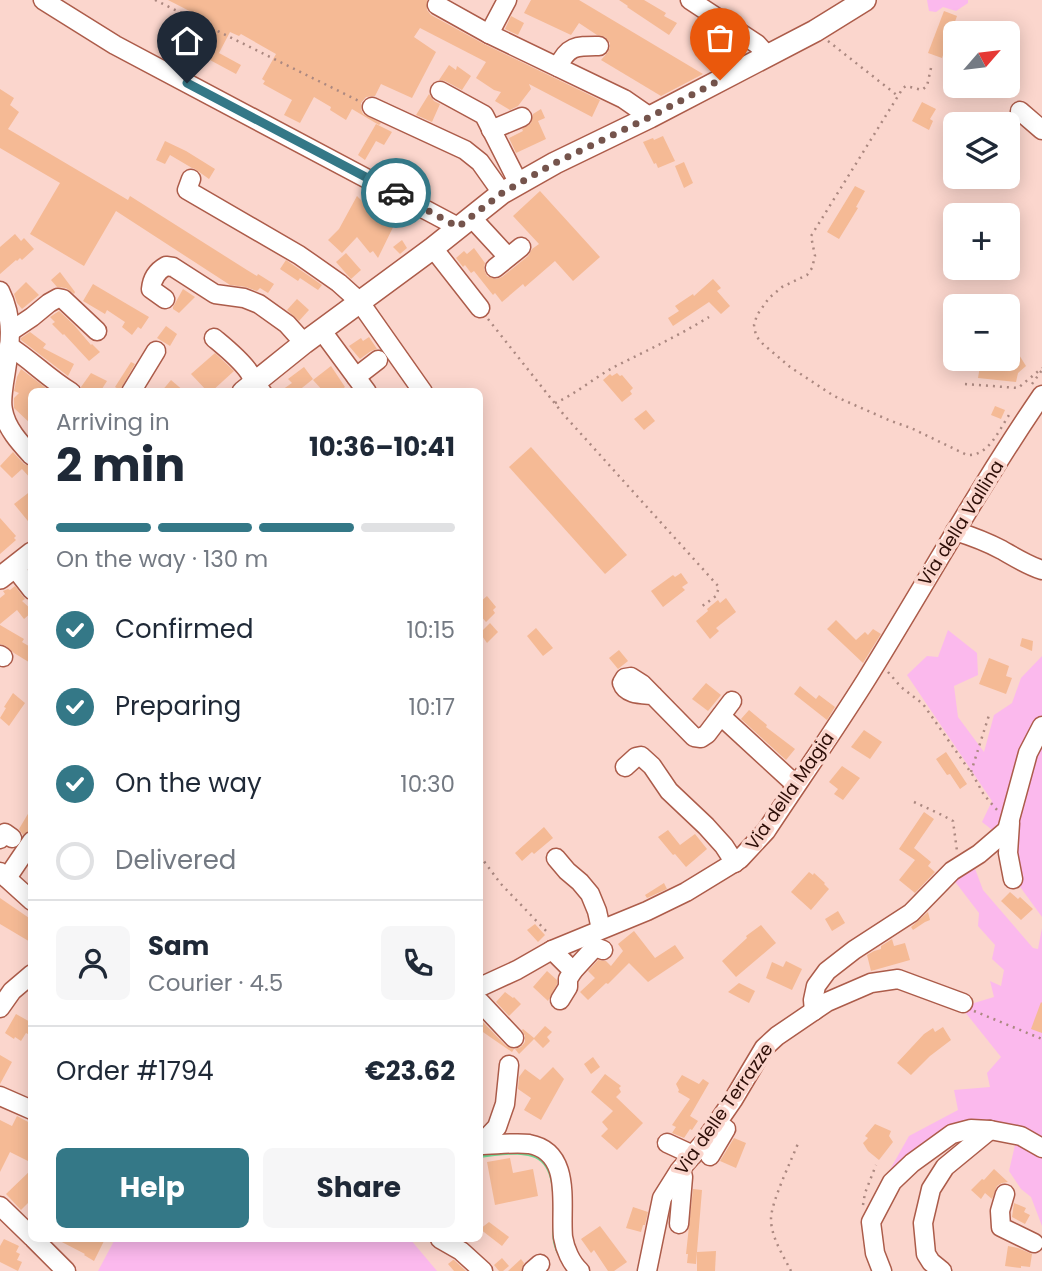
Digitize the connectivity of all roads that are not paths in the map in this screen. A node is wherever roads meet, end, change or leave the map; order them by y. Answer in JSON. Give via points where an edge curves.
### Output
{"nodes":[{"id":1,"x":690,"y":0,"type":"edge"},
{"id":2,"x":865,"y":0,"type":"edge"},
{"id":3,"x":46,"y":1,"type":"edge"},
{"id":4,"x":511,"y":1,"type":"edge"},
{"id":5,"x":437,"y":5,"type":"dead end"},
{"id":6,"x":489,"y":34,"type":"junction"},
{"id":7,"x":599,"y":46,"type":"dead end"},
{"id":8,"x":767,"y":55,"type":"junction"},
{"id":9,"x":558,"y":67,"type":"junction"},
{"id":10,"x":440,"y":91,"type":"dead end"},
{"id":11,"x":385,"y":107,"type":"road end"},
{"id":12,"x":1020,"y":111,"type":"dead end"},
{"id":13,"x":522,"y":117,"type":"dead end"},
{"id":14,"x":650,"y":117,"type":"junction"},
{"id":15,"x":491,"y":130,"type":"junction"},
{"id":16,"x":1042,"y":130,"type":"edge"},
{"id":17,"x":191,"y":178,"type":"dead end"},
{"id":18,"x":510,"y":189,"type":"junction"},
{"id":19,"x":465,"y":222,"type":"junction"},
{"id":20,"x":433,"y":248,"type":"junction"},
{"id":21,"x":508,"y":257,"type":"dead end"},
{"id":22,"x":0,"y":291,"type":"edge"},
{"id":23,"x":165,"y":299,"type":"dead end"},
{"id":24,"x":359,"y":301,"type":"junction"},
{"id":25,"x":480,"y":301,"type":"road end"},
{"id":26,"x":97,"y":331,"type":"dead end"},
{"id":27,"x":322,"y":331,"type":"junction"},
{"id":28,"x":10,"y":338,"type":"junction"},
{"id":29,"x":214,"y":338,"type":"dead end"},
{"id":30,"x":304,"y":343,"type":"junction"},
{"id":31,"x":156,"y":351,"type":"dead end"},
{"id":32,"x":378,"y":360,"type":"dead end"},
{"id":33,"x":358,"y":386,"type":"edge"},
{"id":34,"x":64,"y":388,"type":"edge"},
{"id":35,"x":133,"y":388,"type":"edge"},
{"id":36,"x":253,"y":388,"type":"edge"},
{"id":37,"x":254,"y":388,"type":"edge"},
{"id":38,"x":420,"y":388,"type":"edge"},
{"id":39,"x":1035,"y":392,"type":"edge"},
{"id":40,"x":1,"y":408,"type":"edge"},
{"id":41,"x":28,"y":452,"type":"edge"},
{"id":42,"x":955,"y":531,"type":"junction"},
{"id":43,"x":28,"y":556,"type":"edge"},
{"id":44,"x":1042,"y":570,"type":"edge"},
{"id":45,"x":7,"y":573,"type":"edge"},
{"id":46,"x":28,"y":587,"type":"edge"},
{"id":47,"x":883,"y":653,"type":"joint"},
{"id":48,"x":653,"y":695,"type":"dead end"},
{"id":49,"x":732,"y":701,"type":"dead end"},
{"id":50,"x":721,"y":716,"type":"junction"},
{"id":51,"x":1042,"y":726,"type":"edge"},
{"id":52,"x":625,"y":767,"type":"dead end"},
{"id":53,"x":796,"y":785,"type":"junction"},
{"id":54,"x":1010,"y":821,"type":"junction"},
{"id":55,"x":28,"y":846,"type":"edge"},
{"id":56,"x":556,"y":858,"type":"dead end"},
{"id":57,"x":735,"y":863,"type":"junction"},
{"id":58,"x":4,"y":875,"type":"edge"},
{"id":59,"x":1013,"y":879,"type":"dead end"},
{"id":60,"x":28,"y":897,"type":"edge"},
{"id":61,"x":601,"y":929,"type":"junction"},
{"id":62,"x":556,"y":948,"type":"junction"},
{"id":63,"x":603,"y":950,"type":"dead end"},
{"id":64,"x":573,"y":971,"type":"junction"},
{"id":65,"x":28,"y":977,"type":"edge"},
{"id":66,"x":483,"y":986,"type":"edge"},
{"id":67,"x":560,"y":1000,"type":"dead end"},
{"id":68,"x":963,"y":1003,"type":"road end"},
{"id":69,"x":483,"y":1005,"type":"edge"},
{"id":70,"x":0,"y":1008,"type":"edge"},
{"id":71,"x":814,"y":1011,"type":"junction"},
{"id":72,"x":514,"y":1038,"type":"dead end"},
{"id":73,"x":509,"y":1065,"type":"dead end"},
{"id":74,"x":0,"y":1096,"type":"edge"},
{"id":75,"x":28,"y":1108,"type":"edge"},
{"id":76,"x":990,"y":1130,"type":"junction"},
{"id":77,"x":483,"y":1142,"type":"edge"},
{"id":78,"x":667,"y":1143,"type":"dead end"},
{"id":79,"x":483,"y":1145,"type":"edge"},
{"id":80,"x":1042,"y":1148,"type":"edge"},
{"id":81,"x":695,"y":1160,"type":"junction"},
{"id":82,"x":1005,"y":1194,"type":"dead end"},
{"id":83,"x":0,"y":1206,"type":"edge"},
{"id":84,"x":679,"y":1224,"type":"dead end"},
{"id":85,"x":28,"y":1231,"type":"edge"},
{"id":86,"x":40,"y":1242,"type":"edge"},
{"id":87,"x":445,"y":1242,"type":"edge"},
{"id":88,"x":1034,"y":1243,"type":"dead end"},
{"id":89,"x":66,"y":1271,"type":"edge"},
{"id":90,"x":483,"y":1271,"type":"edge"},
{"id":91,"x":580,"y":1271,"type":"edge"},
{"id":92,"x":647,"y":1271,"type":"edge"},
{"id":93,"x":882,"y":1271,"type":"edge"},
{"id":94,"x":942,"y":1271,"type":"edge"}],
"edges":[{"from":1,"to":8,"type":"street"},
{"from":2,"to":8,"type":"main road"},
{"from":3,"to":19,"type":"street","via":[[115,45]]},
{"from":4,"to":6,"type":"street"},
{"from":5,"to":6,"type":"street"},
{"from":6,"to":9,"type":"street"},
{"from":7,"to":9,"type":"street","via":[[570,50]]},
{"from":8,"to":14,"type":"main road"},
{"from":9,"to":14,"type":"street"},
{"from":10,"to":15,"type":"street","via":[[484,115]]},
{"from":11,"to":18,"type":"street","via":[[465,150]]},
{"from":12,"to":16,"type":"street"},
{"from":13,"to":15,"type":"street"},
{"from":14,"to":18,"type":"main road"},
{"from":15,"to":18,"type":"street"},
{"from":17,"to":24,"type":"street","via":[[187,190],[299,255]]},
{"from":18,"to":19,"type":"main road"},
{"from":19,"to":20,"type":"main road"},
{"from":19,"to":21,"type":"street"},
{"from":20,"to":24,"type":"main road"},
{"from":20,"to":25,"type":"street"},
{"from":22,"to":28,"type":"street"},
{"from":23,"to":30,"type":"street","via":[[151,289],[152,281],[166,266],[215,294],[258,304]]},
{"from":24,"to":27,"type":"main road"},
{"from":24,"to":38,"type":"street"},
{"from":26,"to":28,"type":"street","via":[[58,298]]},
{"from":27,"to":30,"type":"main road"},
{"from":27,"to":33,"type":"street"},
{"from":28,"to":34,"type":"street"},
{"from":28,"to":40,"type":"street"},
{"from":29,"to":36,"type":"street","via":[[249,373]]},
{"from":30,"to":37,"type":"main road"},
{"from":31,"to":35,"type":"street"},
{"from":32,"to":33,"type":"street"},
{"from":39,"to":42,"type":"street","name":"Via della Vallina","via":[[1018,429]]},
{"from":40,"to":41,"type":"street"},
{"from":42,"to":44,"type":"street"},
{"from":42,"to":47,"type":"street","name":"Via della Vallina"},
{"from":43,"to":45,"type":"main road"},
{"from":45,"to":46,"type":"street"},
{"from":47,"to":53,"type":"street","name":"Via della Magia"},
{"from":48,"to":50,"type":"street","via":[[694,737],[707,734]]},
{"from":49,"to":50,"type":"street"},
{"from":50,"to":53,"type":"street"},
{"from":51,"to":54,"type":"street","via":[[1028,753]]},
{"from":52,"to":57,"type":"street","via":[[641,756]]},
{"from":53,"to":57,"type":"street","name":"Via della Magia","via":[[766,831]]},
{"from":54,"to":59,"type":"street","via":[[1008,853]]},
{"from":54,"to":71,"type":"street","via":[[1007,830],[952,871],[911,913],[827,971],[816,986]]},
{"from":55,"to":58,"type":"street"},
{"from":56,"to":61,"type":"street","via":[[590,894]]},
{"from":57,"to":61,"type":"street","name":"Via della Magia","via":[[647,911]]},
{"from":58,"to":60,"type":"street"},
{"from":61,"to":62,"type":"street","name":"Via della Magia"},
{"from":62,"to":64,"type":"street"},
{"from":62,"to":66,"type":"street","name":"Via della Magia"},
{"from":63,"to":64,"type":"street","via":[[595,947]]},
{"from":64,"to":67,"type":"street"},
{"from":65,"to":70,"type":"street"},
{"from":68,"to":71,"type":"street","name":"Via delle Terrazze","via":[[898,979],[871,983]]},
{"from":69,"to":72,"type":"street"},
{"from":71,"to":81,"type":"street","name":"Via delle Terrazze","via":[[764,1048]]},
{"from":73,"to":77,"type":"street","via":[[505,1104],[497,1126]]},
{"from":74,"to":75,"type":"street"},
{"from":76,"to":80,"type":"street","via":[[1021,1136]]},
{"from":76,"to":93,"type":"street","via":[[952,1134],[892,1182],[872,1222]]},
{"from":76,"to":94,"type":"street","via":[[945,1167],[932,1189],[923,1223],[926,1254]]},
{"from":78,"to":81,"type":"street"},
{"from":79,"to":91,"type":"street","via":[[527,1144],[542,1148],[551,1157],[562,1181],[565,1248]]},
{"from":81,"to":84,"type":"street","via":[[684,1177]]},
{"from":81,"to":92,"type":"street","name":"Via delle Terrazze","via":[[662,1198]]},
{"from":82,"to":88,"type":"street","via":[[1001,1227]]},
{"from":83,"to":85,"type":"street"},
{"from":86,"to":89,"type":"street"},
{"from":87,"to":90,"type":"street"}]}
